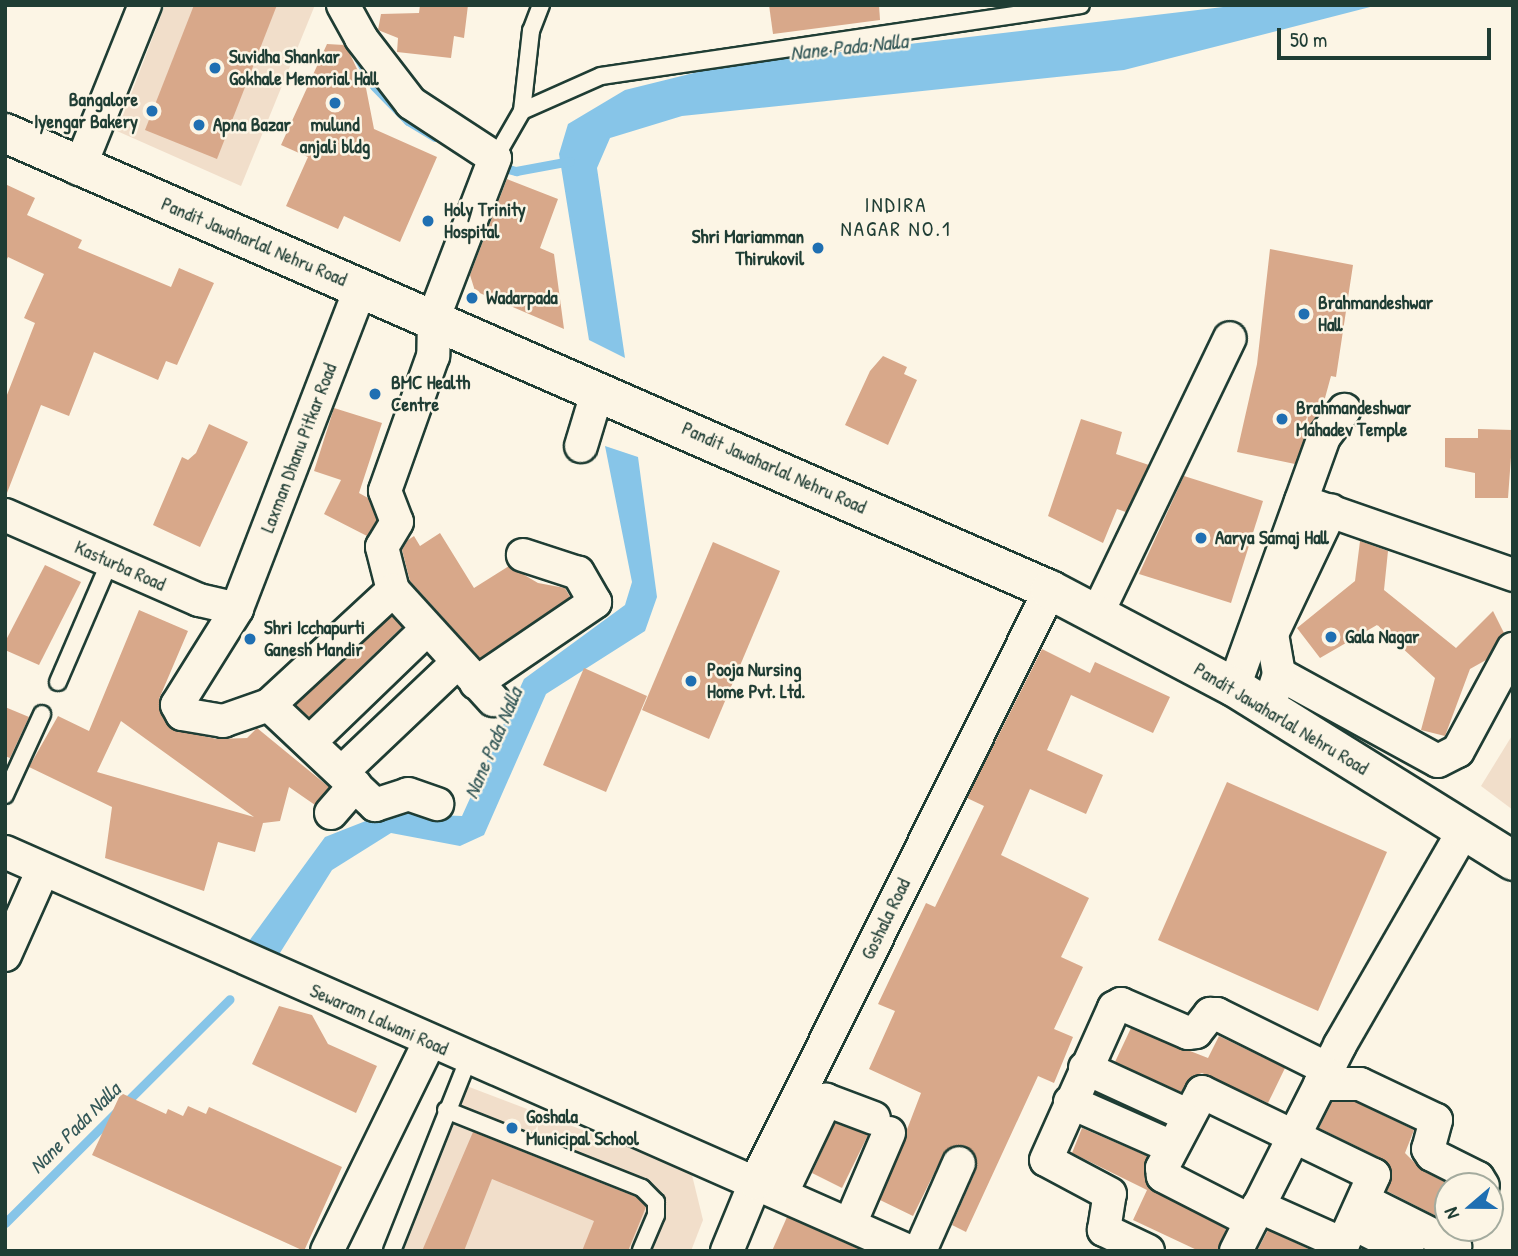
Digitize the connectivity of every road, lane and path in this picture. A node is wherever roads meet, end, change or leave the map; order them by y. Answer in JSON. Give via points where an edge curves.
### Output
{"nodes":[{"id":1,"x":145,"y":5,"type":"edge"},
{"id":2,"x":343,"y":5,"type":"edge"},
{"id":3,"x":541,"y":5,"type":"edge"},
{"id":4,"x":1081,"y":5,"type":"edge"},
{"id":5,"x":522,"y":111,"type":"junction"},
{"id":6,"x":5,"y":133,"type":"edge"},
{"id":7,"x":495,"y":158,"type":"junction"},
{"id":8,"x":79,"y":169,"type":"junction"},
{"id":9,"x":361,"y":287,"type":"junction"},
{"id":10,"x":434,"y":317,"type":"junction"},
{"id":11,"x":1230,"y":338,"type":"dead end"},
{"id":12,"x":598,"y":390,"type":"junction"},
{"id":13,"x":1344,"y":410,"type":"dead end"},
{"id":14,"x":581,"y":446,"type":"dead end"},
{"id":15,"x":1316,"y":505,"type":"junction"},
{"id":16,"x":5,"y":515,"type":"edge"},
{"id":17,"x":523,"y":555,"type":"dead end"},
{"id":18,"x":110,"y":561,"type":"junction"},
{"id":19,"x":1513,"y":575,"type":"edge"},
{"id":20,"x":393,"y":590,"type":"junction"},
{"id":21,"x":1050,"y":590,"type":"junction"},
{"id":22,"x":237,"y":609,"type":"junction"},
{"id":23,"x":1097,"y":614,"type":"junction"},
{"id":24,"x":427,"y":629,"type":"junction"},
{"id":25,"x":1513,"y":649,"type":"edge"},
{"id":26,"x":58,"y":682,"type":"dead end"},
{"id":27,"x":475,"y":682,"type":"junction"},
{"id":28,"x":1234,"y":687,"type":"junction"},
{"id":29,"x":1274,"y":691,"type":"junction"},
{"id":30,"x":270,"y":705,"type":"junction"},
{"id":31,"x":42,"y":714,"type":"dead end"},
{"id":32,"x":1388,"y":733,"type":"junction"},
{"id":33,"x":311,"y":741,"type":"junction"},
{"id":34,"x":1369,"y":771,"type":"junction"},
{"id":35,"x":349,"y":779,"type":"junction"},
{"id":36,"x":5,"y":795,"type":"edge"},
{"id":37,"x":437,"y":804,"type":"dead end"},
{"id":38,"x":331,"y":813,"type":"dead end"},
{"id":39,"x":1464,"y":830,"type":"junction"},
{"id":40,"x":5,"y":852,"type":"edge"},
{"id":41,"x":1513,"y":861,"type":"edge"},
{"id":42,"x":42,"y":872,"type":"junction"},
{"id":43,"x":5,"y":955,"type":"edge"},
{"id":44,"x":430,"y":1041,"type":"junction"},
{"id":45,"x":468,"y":1059,"type":"junction"},
{"id":46,"x":1086,"y":1068,"type":"junction"},
{"id":47,"x":1324,"y":1077,"type":"junction"},
{"id":48,"x":1070,"y":1102,"type":"junction"},
{"id":49,"x":446,"y":1110,"type":"junction"},
{"id":50,"x":1187,"y":1115,"type":"junction"},
{"id":51,"x":1295,"y":1133,"type":"junction"},
{"id":52,"x":1172,"y":1147,"type":"junction"},
{"id":53,"x":959,"y":1163,"type":"dead end"},
{"id":54,"x":1460,"y":1172,"type":"edge"},
{"id":55,"x":769,"y":1177,"type":"junction"},
{"id":56,"x":1359,"y":1212,"type":"junction"},
{"id":57,"x":1254,"y":1214,"type":"junction"},
{"id":58,"x":848,"y":1215,"type":"junction"},
{"id":59,"x":1434,"y":1235,"type":"edge"},
{"id":60,"x":327,"y":1251,"type":"edge"},
{"id":61,"x":392,"y":1251,"type":"edge"},
{"id":62,"x":641,"y":1251,"type":"edge"},
{"id":63,"x":727,"y":1251,"type":"edge"},
{"id":64,"x":909,"y":1251,"type":"edge"},
{"id":65,"x":920,"y":1251,"type":"edge"},
{"id":66,"x":1148,"y":1251,"type":"edge"},
{"id":67,"x":1236,"y":1251,"type":"edge"},
{"id":68,"x":1408,"y":1251,"type":"edge"}],
"edges":[{"from":1,"to":8,"type":"street"},
{"from":2,"to":7,"type":"street","via":[[361,38],[411,103]]},
{"from":3,"to":5,"type":"lane","via":[[531,31]]},
{"from":4,"to":5,"type":"lane","via":[[601,76]]},
{"from":5,"to":7,"type":"lane"},
{"from":6,"to":8,"type":"street","name":"Pandit Jawaharlal Nehru Road"},
{"from":7,"to":10,"type":"street"},
{"from":8,"to":9,"type":"street","name":"Pandit Jawaharlal Nehru Road"},
{"from":9,"to":10,"type":"street","name":"Pandit Jawaharlal Nehru Road"},
{"from":9,"to":22,"type":"street","name":"Laxman Dhanu Pitkar Road"},
{"from":10,"to":12,"type":"street","name":"Pandit Jawaharlal Nehru Road"},
{"from":10,"to":20,"type":"street","via":[[433,356],[385,491],[397,522],[382,547]]},
{"from":11,"to":23,"type":"street"},
{"from":12,"to":14,"type":"street"},
{"from":12,"to":21,"type":"street","name":"Pandit Jawaharlal Nehru Road"},
{"from":13,"to":15,"type":"street","via":[[1324,437]]},
{"from":15,"to":19,"type":"street"},
{"from":15,"to":28,"type":"street"},
{"from":15,"to":29,"type":"street","via":[[1272,634]]},
{"from":16,"to":18,"type":"street","name":"Kasturba Road"},
{"from":17,"to":27,"type":"street","via":[[578,573],[595,602]]},
{"from":18,"to":22,"type":"street","name":"Kasturba Road","via":[[199,600]]},
{"from":18,"to":26,"type":"lane"},
{"from":20,"to":24,"type":"street"},
{"from":20,"to":30,"type":"street"},
{"from":21,"to":23,"type":"street","name":"Pandit Jawaharlal Nehru Road"},
{"from":21,"to":55,"type":"street","name":"Goshala Road"},
{"from":22,"to":30,"type":"street","name":"Laxman Dhanu Pitkar Road","via":[[178,710],[223,721]]},
{"from":23,"to":28,"type":"street","name":"Pandit Jawaharlal Nehru Road"},
{"from":24,"to":27,"type":"street"},
{"from":24,"to":33,"type":"street"},
{"from":25,"to":32,"type":"street","via":[[1450,759],[1438,761]]},
{"from":27,"to":35,"type":"street"},
{"from":28,"to":29,"type":"street","name":"Pandit Jawaharlal Nehru Road"},
{"from":29,"to":32,"type":"street"},
{"from":29,"to":34,"type":"street","name":"Pandit Jawaharlal Nehru Road"},
{"from":30,"to":33,"type":"street"},
{"from":31,"to":36,"type":"lane"},
{"from":32,"to":34,"type":"street"},
{"from":33,"to":35,"type":"street"},
{"from":34,"to":39,"type":"street","name":"Pandit Jawaharlal Nehru Road"},
{"from":35,"to":37,"type":"street","via":[[375,805],[408,794]]},
{"from":35,"to":38,"type":"street"},
{"from":39,"to":41,"type":"street","name":"Pandit Jawaharlal Nehru Road"},
{"from":39,"to":47,"type":"street"},
{"from":40,"to":42,"type":"street","name":"Sewaram Lalwani Road"},
{"from":42,"to":43,"type":"street"},
{"from":42,"to":44,"type":"street","name":"Sewaram Lalwani Road"},
{"from":44,"to":45,"type":"street","name":"Sewaram Lalwani Road"},
{"from":44,"to":60,"type":"street"},
{"from":45,"to":49,"type":"lane"},
{"from":45,"to":55,"type":"street","name":"Sewaram Lalwani Road"},
{"from":46,"to":47,"type":"street","via":[[1114,1007],[1121,1004],[1188,1033],[1196,1032],[1210,1014],[1217,1014]]},
{"from":46,"to":48,"type":"street"},
{"from":46,"to":50,"type":"street"},
{"from":47,"to":51,"type":"street"},
{"from":47,"to":54,"type":"street","via":[[1360,1084],[1436,1119],[1428,1149]]},
{"from":48,"to":52,"type":"street"},
{"from":48,"to":66,"type":"street","via":[[1046,1160],[1110,1194],[1104,1230]]},
{"from":49,"to":61,"type":"lane"},
{"from":49,"to":62,"type":"lane","via":[[642,1188],[656,1202],[656,1215]]},
{"from":50,"to":51,"type":"street","via":[[1196,1097],[1209,1092]]},
{"from":50,"to":52,"type":"street"},
{"from":51,"to":56,"type":"street","via":[[1371,1171],[1374,1181]]},
{"from":51,"to":57,"type":"street"},
{"from":52,"to":57,"type":"street","via":[[1161,1168],[1167,1181]]},
{"from":53,"to":65,"type":"street"},
{"from":55,"to":58,"type":"street","name":"Sewaram Lalwani Road"},
{"from":55,"to":58,"type":"street","via":[[826,1100],[881,1125]]},
{"from":55,"to":63,"type":"street","name":"Goshala Road"},
{"from":56,"to":57,"type":"street","via":[[1338,1245]]},
{"from":56,"to":59,"type":"street"},
{"from":56,"to":68,"type":"street"},
{"from":57,"to":67,"type":"street"},
{"from":58,"to":64,"type":"street","name":"Sewaram Lalwani Road"}]}
